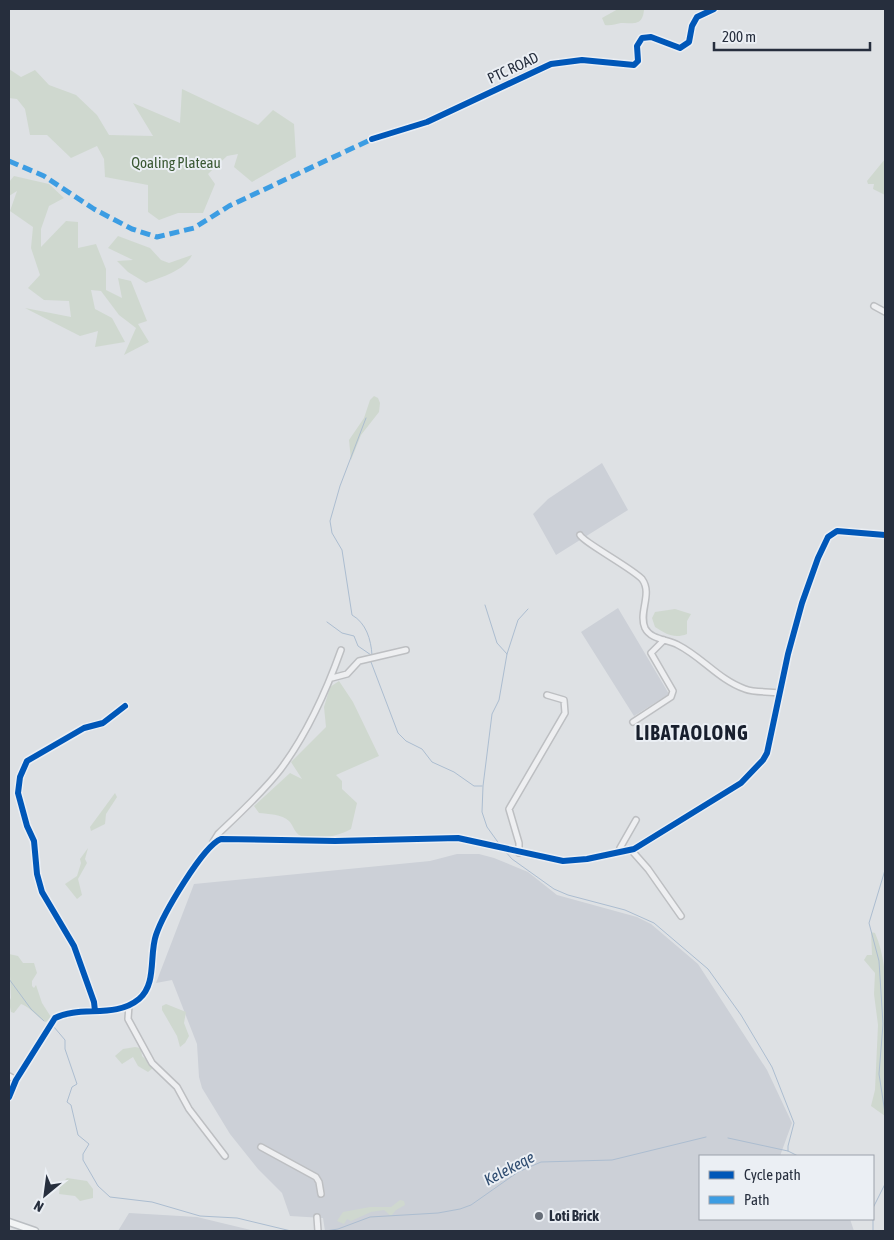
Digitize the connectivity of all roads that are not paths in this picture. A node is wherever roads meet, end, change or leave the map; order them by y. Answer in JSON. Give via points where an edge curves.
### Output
{"nodes":[{"id":1,"x":714,"y":9,"type":"edge"},
{"id":2,"x":372,"y":139,"type":"dead end"},
{"id":3,"x":874,"y":306,"type":"dead end"},
{"id":4,"x":885,"y":312,"type":"edge"},
{"id":5,"x":580,"y":535,"type":"dead end"},
{"id":6,"x":885,"y":535,"type":"edge"},
{"id":7,"x":664,"y":640,"type":"junction"},
{"id":8,"x":341,"y":650,"type":"dead end"},
{"id":9,"x":406,"y":650,"type":"dead end"},
{"id":10,"x":332,"y":678,"type":"junction"},
{"id":11,"x":779,"y":693,"type":"junction"},
{"id":12,"x":547,"y":695,"type":"dead end"},
{"id":13,"x":125,"y":706,"type":"dead end"},
{"id":14,"x":633,"y":722,"type":"dead end"},
{"id":15,"x":636,"y":820,"type":"dead end"},
{"id":16,"x":213,"y":842,"type":"junction"},
{"id":17,"x":634,"y":849,"type":"junction"},
{"id":18,"x":621,"y":851,"type":"junction"},
{"id":19,"x":519,"y":853,"type":"junction"},
{"id":20,"x":681,"y":916,"type":"dead end"},
{"id":21,"x":129,"y":1005,"type":"junction"},
{"id":22,"x":95,"y":1011,"type":"junction"},
{"id":23,"x":9,"y":1076,"type":"edge"},
{"id":24,"x":16,"y":1080,"type":"junction"},
{"id":25,"x":9,"y":1097,"type":"edge"},
{"id":26,"x":261,"y":1147,"type":"dead end"},
{"id":27,"x":225,"y":1156,"type":"dead end"},
{"id":28,"x":321,"y":1194,"type":"dead end"},
{"id":29,"x":317,"y":1218,"type":"dead end"},
{"id":30,"x":9,"y":1222,"type":"edge"},
{"id":31,"x":35,"y":1231,"type":"edge"},
{"id":32,"x":318,"y":1231,"type":"edge"}],
"edges":[{"from":1,"to":2,"type":"street","name":"PTC ROAD","via":[[697,17],[689,42],[680,48],[651,37],[642,38],[637,46],[638,61],[634,65],[582,60],[550,64],[427,122]]},
{"from":3,"to":4,"type":"street"},
{"from":5,"to":7,"type":"street","via":[[643,580],[647,590],[644,626],[649,634]]},
{"from":6,"to":11,"type":"street","via":[[837,531],[828,538],[799,610]]},
{"from":7,"to":11,"type":"street","via":[[678,644],[721,676],[745,689]]},
{"from":7,"to":14,"type":"street","via":[[651,653],[673,691],[671,697]]},
{"from":8,"to":10,"type":"street"},
{"from":9,"to":10,"type":"street","via":[[359,661],[347,674]]},
{"from":10,"to":16,"type":"street","via":[[313,718],[279,771]]},
{"from":11,"to":17,"type":"street","via":[[767,753],[756,768],[741,783]]},
{"from":12,"to":19,"type":"street","via":[[564,700],[565,713],[509,809],[520,843]]},
{"from":13,"to":22,"type":"street","via":[[103,723],[84,728],[27,761],[18,793],[34,841],[42,892],[74,946]]},
{"from":15,"to":18,"type":"street"},
{"from":16,"to":19,"type":"street","via":[[268,838],[335,842],[458,838]]},
{"from":16,"to":21,"type":"street","via":[[162,921],[154,946],[150,981],[146,991]]},
{"from":17,"to":18,"type":"street"},
{"from":17,"to":20,"type":"street","via":[[633,852]]},
{"from":18,"to":19,"type":"street","via":[[586,860],[562,861]]},
{"from":21,"to":22,"type":"street","via":[[105,1012]]},
{"from":21,"to":27,"type":"street","via":[[128,1019],[152,1063],[177,1087],[189,1109]]},
{"from":22,"to":24,"type":"street","via":[[55,1018]]},
{"from":23,"to":24,"type":"street"},
{"from":24,"to":25,"type":"street"},
{"from":26,"to":28,"type":"street","via":[[316,1177]]},
{"from":29,"to":32,"type":"street"},
{"from":30,"to":31,"type":"main road"}]}
